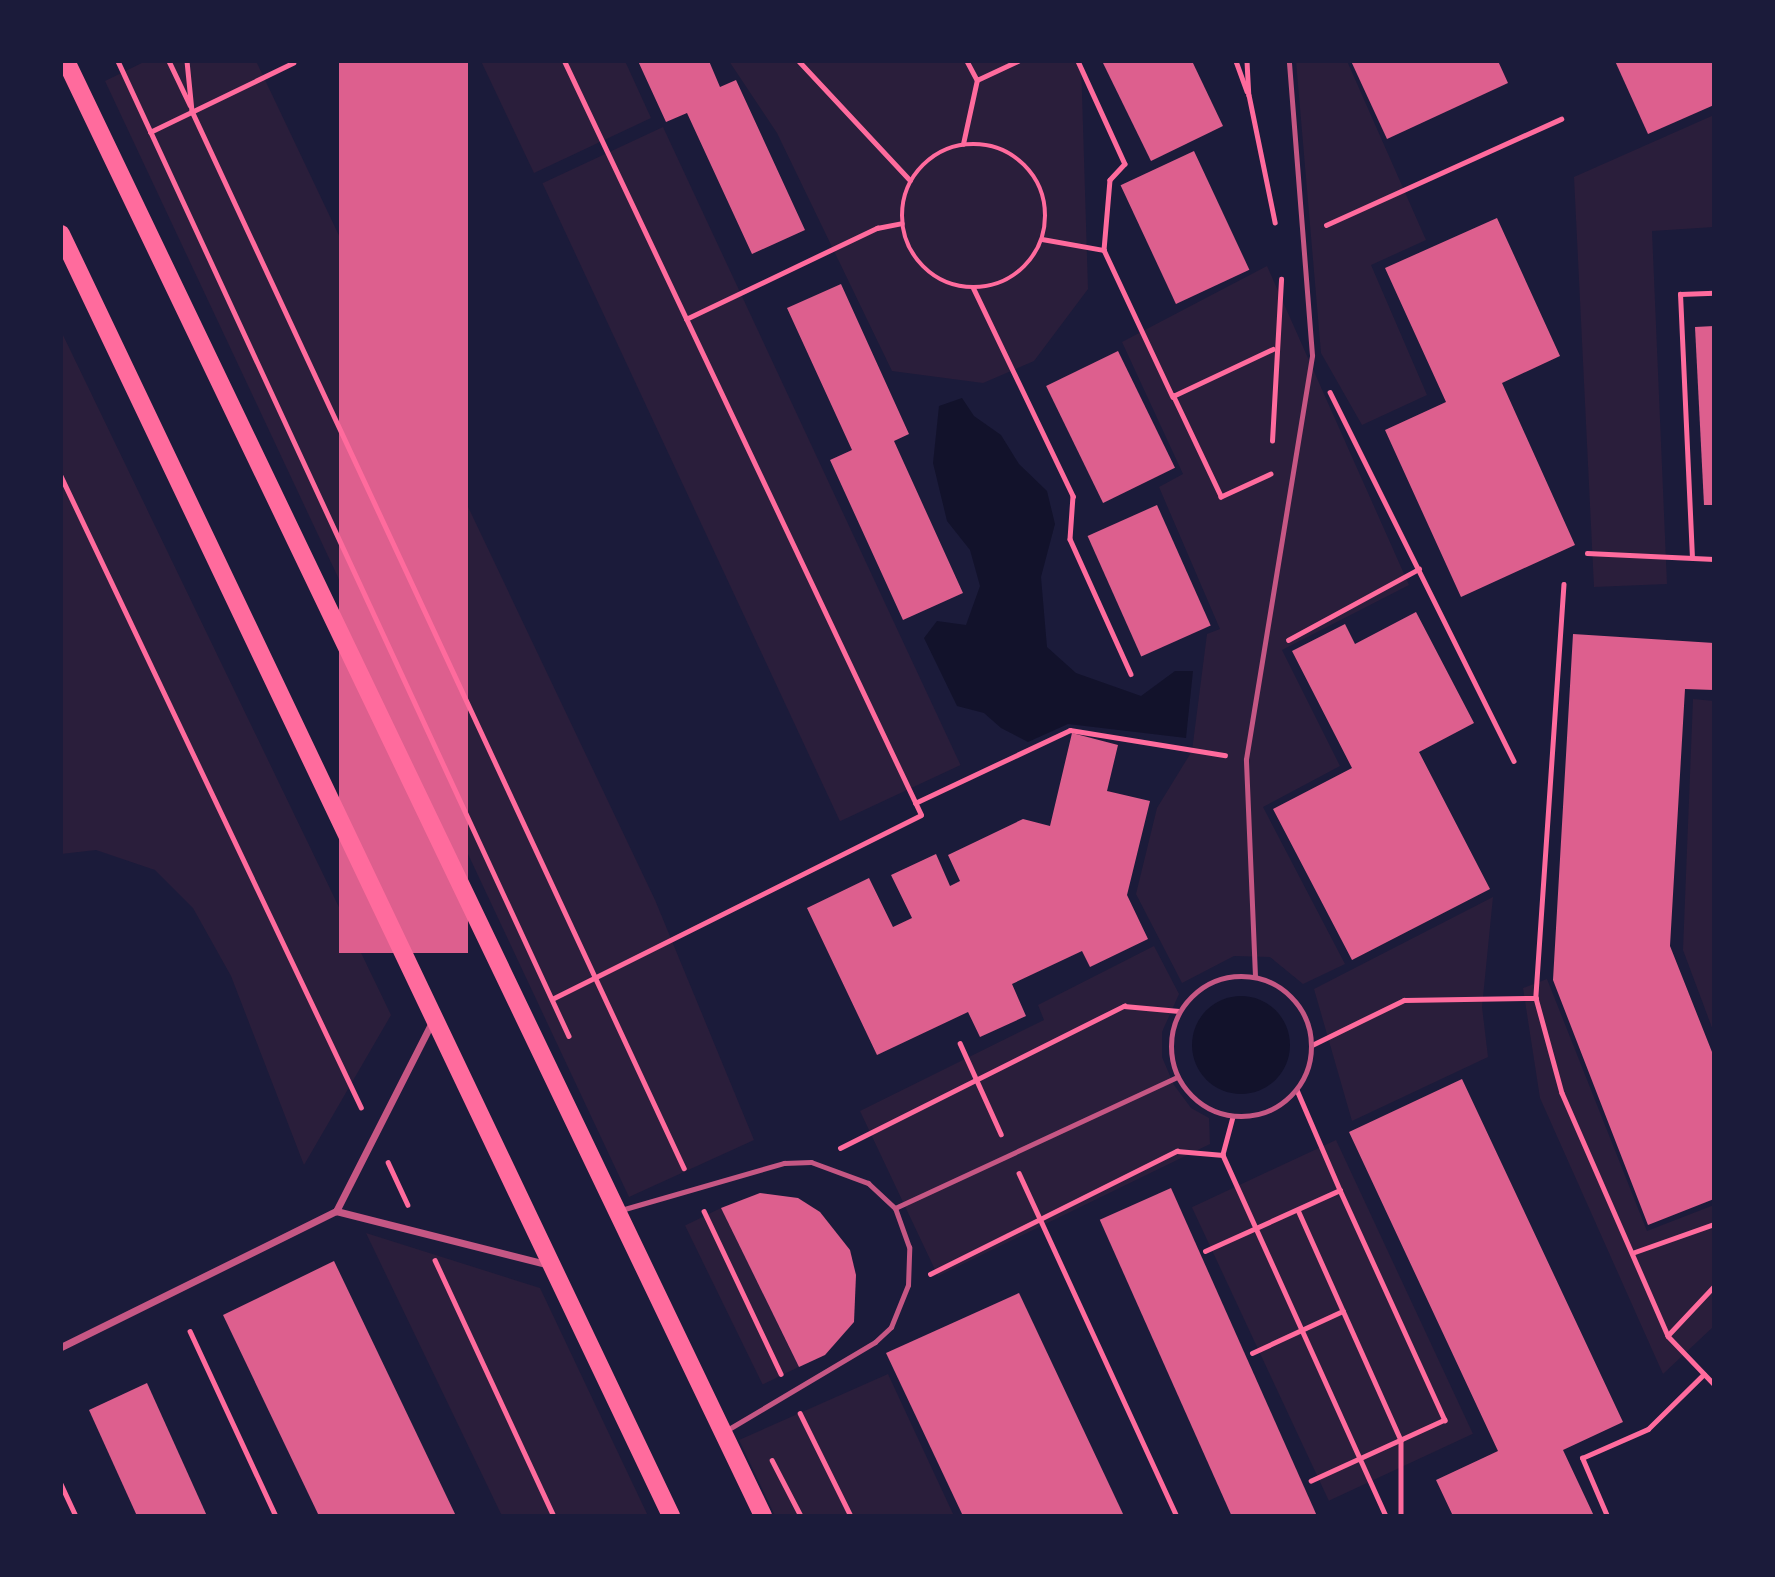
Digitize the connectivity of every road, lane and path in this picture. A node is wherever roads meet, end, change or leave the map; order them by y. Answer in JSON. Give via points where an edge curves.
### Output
{"nodes":[{"id":1,"x":66,"y":61,"type":"edge"},
{"id":2,"x":118,"y":61,"type":"edge"},
{"id":3,"x":169,"y":61,"type":"edge"},
{"id":4,"x":187,"y":61,"type":"edge"},
{"id":5,"x":564,"y":61,"type":"edge"},
{"id":6,"x":799,"y":61,"type":"edge"},
{"id":7,"x":967,"y":61,"type":"edge"},
{"id":8,"x":1018,"y":61,"type":"edge"},
{"id":9,"x":1078,"y":61,"type":"edge"},
{"id":10,"x":1236,"y":61,"type":"edge"},
{"id":11,"x":1247,"y":61,"type":"edge"},
{"id":12,"x":1289,"y":61,"type":"edge"},
{"id":13,"x":293,"y":63,"type":"edge"},
{"id":14,"x":977,"y":80,"type":"junction"},
{"id":15,"x":1249,"y":95,"type":"junction"},
{"id":16,"x":192,"y":111,"type":"junction"},
{"id":17,"x":1561,"y":119,"type":"dead end"},
{"id":18,"x":150,"y":132,"type":"junction"},
{"id":19,"x":963,"y":144,"type":"junction"},
{"id":20,"x":910,"y":180,"type":"junction"},
{"id":21,"x":902,"y":223,"type":"junction"},
{"id":22,"x":1277,"y":231,"type":"dead end"},
{"id":23,"x":61,"y":234,"type":"edge"},
{"id":24,"x":1303,"y":235,"type":"junction"},
{"id":25,"x":1042,"y":240,"type":"junction"},
{"id":26,"x":1104,"y":250,"type":"junction"},
{"id":27,"x":1281,"y":268,"type":"dead end"},
{"id":28,"x":973,"y":287,"type":"junction"},
{"id":29,"x":1714,"y":293,"type":"edge"},
{"id":30,"x":686,"y":319,"type":"junction"},
{"id":31,"x":1273,"y":349,"type":"junction"},
{"id":32,"x":1312,"y":355,"type":"junction"},
{"id":33,"x":1174,"y":397,"type":"junction"},
{"id":34,"x":1272,"y":446,"type":"dead end"},
{"id":35,"x":1272,"y":460,"type":"dead end"},
{"id":36,"x":1294,"y":463,"type":"junction"},
{"id":37,"x":1272,"y":474,"type":"junction"},
{"id":38,"x":61,"y":476,"type":"edge"},
{"id":39,"x":1587,"y":553,"type":"dead end"},
{"id":40,"x":1692,"y":558,"type":"junction"},
{"id":41,"x":1714,"y":559,"type":"edge"},
{"id":42,"x":1419,"y":569,"type":"junction"},
{"id":43,"x":1564,"y":584,"type":"dead end"},
{"id":44,"x":1262,"y":653,"type":"junction"},
{"id":45,"x":1131,"y":674,"type":"dead end"},
{"id":46,"x":1247,"y":759,"type":"junction"},
{"id":47,"x":1514,"y":761,"type":"dead end"},
{"id":48,"x":915,"y":803,"type":"junction"},
{"id":49,"x":595,"y":975,"type":"junction"},
{"id":50,"x":1255,"y":976,"type":"junction"},
{"id":51,"x":1536,"y":998,"type":"junction"},
{"id":52,"x":552,"y":999,"type":"junction"},
{"id":53,"x":1179,"y":1011,"type":"junction"},
{"id":54,"x":433,"y":1021,"type":"junction"},
{"id":55,"x":960,"y":1043,"type":"dead end"},
{"id":56,"x":1312,"y":1045,"type":"junction"},
{"id":57,"x":574,"y":1047,"type":"dead end"},
{"id":58,"x":1177,"y":1077,"type":"junction"},
{"id":59,"x":977,"y":1081,"type":"junction"},
{"id":60,"x":1297,"y":1090,"type":"junction"},
{"id":61,"x":1233,"y":1117,"type":"junction"},
{"id":62,"x":374,"y":1135,"type":"junction"},
{"id":63,"x":1010,"y":1154,"type":"junction"},
{"id":64,"x":1223,"y":1155,"type":"junction"},
{"id":65,"x":811,"y":1162,"type":"junction"},
{"id":66,"x":694,"y":1189,"type":"junction"},
{"id":67,"x":1340,"y":1190,"type":"junction"},
{"id":68,"x":895,"y":1208,"type":"junction"},
{"id":69,"x":1298,"y":1210,"type":"junction"},
{"id":70,"x":335,"y":1211,"type":"junction"},
{"id":71,"x":614,"y":1212,"type":"junction"},
{"id":72,"x":1041,"y":1221,"type":"junction"},
{"id":73,"x":1714,"y":1224,"type":"edge"},
{"id":74,"x":1257,"y":1229,"type":"junction"},
{"id":75,"x":422,"y":1233,"type":"junction"},
{"id":76,"x":1205,"y":1251,"type":"dead end"},
{"id":77,"x":1632,"y":1253,"type":"junction"},
{"id":78,"x":549,"y":1265,"type":"junction"},
{"id":79,"x":908,"y":1285,"type":"junction"},
{"id":80,"x":1714,"y":1287,"type":"edge"},
{"id":81,"x":1343,"y":1311,"type":"junction"},
{"id":82,"x":1302,"y":1330,"type":"junction"},
{"id":83,"x":190,"y":1331,"type":"dead end"},
{"id":84,"x":1668,"y":1336,"type":"junction"},
{"id":85,"x":61,"y":1347,"type":"edge"},
{"id":86,"x":1252,"y":1353,"type":"dead end"},
{"id":87,"x":1704,"y":1374,"type":"junction"},
{"id":88,"x":1714,"y":1384,"type":"edge"},
{"id":89,"x":790,"y":1392,"type":"junction"},
{"id":90,"x":750,"y":1416,"type":"junction"},
{"id":91,"x":723,"y":1433,"type":"junction"},
{"id":92,"x":1401,"y":1440,"type":"junction"},
{"id":93,"x":1360,"y":1459,"type":"junction"},
{"id":94,"x":1311,"y":1481,"type":"dead end"},
{"id":95,"x":61,"y":1484,"type":"edge"},
{"id":96,"x":76,"y":1516,"type":"edge"},
{"id":97,"x":276,"y":1516,"type":"edge"},
{"id":98,"x":554,"y":1516,"type":"edge"},
{"id":99,"x":671,"y":1516,"type":"edge"},
{"id":100,"x":763,"y":1516,"type":"edge"},
{"id":101,"x":801,"y":1516,"type":"edge"},
{"id":102,"x":851,"y":1516,"type":"edge"},
{"id":103,"x":1177,"y":1516,"type":"edge"},
{"id":104,"x":1386,"y":1516,"type":"edge"},
{"id":105,"x":1401,"y":1516,"type":"edge"},
{"id":106,"x":1607,"y":1516,"type":"edge"}],
"edges":[{"from":1,"to":71,"type":"main road"},
{"from":2,"to":18,"type":"path"},
{"from":3,"to":16,"type":"path"},
{"from":4,"to":16,"type":"path"},
{"from":5,"to":30,"type":"path"},
{"from":6,"to":20,"type":"path"},
{"from":7,"to":14,"type":"path"},
{"from":8,"to":14,"type":"path"},
{"from":9,"to":26,"type":"path","via":[[1125,164],[1110,180]]},
{"from":10,"to":15,"type":"path"},
{"from":11,"to":15,"type":"path"},
{"from":12,"to":24,"type":"lane"},
{"from":13,"to":16,"type":"path"},
{"from":14,"to":19,"type":"path"},
{"from":15,"to":22,"type":"path"},
{"from":16,"to":18,"type":"path"},
{"from":16,"to":49,"type":"path"},
{"from":17,"to":24,"type":"path"},
{"from":18,"to":52,"type":"path"},
{"from":19,"to":20,"type":"path","via":[[942,150]]},
{"from":19,"to":25,"type":"path","via":[[985,144],[1009,152],[1028,168],[1041,190],[1046,215]]},
{"from":20,"to":21,"type":"path"},
{"from":21,"to":28,"type":"path","via":[[907,245],[919,264],[939,279]]},
{"from":21,"to":30,"type":"path","via":[[877,228]]},
{"from":23,"to":54,"type":"main road"},
{"from":24,"to":32,"type":"lane"},
{"from":25,"to":26,"type":"path"},
{"from":25,"to":28,"type":"path","via":[[1030,261],[1011,278]]},
{"from":26,"to":33,"type":"path"},
{"from":27,"to":31,"type":"path"},
{"from":28,"to":45,"type":"path","via":[[1073,496],[1070,539]]},
{"from":29,"to":40,"type":"path","via":[[1680,294]]},
{"from":30,"to":48,"type":"path"},
{"from":31,"to":33,"type":"path"},
{"from":31,"to":34,"type":"path"},
{"from":32,"to":36,"type":"lane"},
{"from":32,"to":42,"type":"path"},
{"from":33,"to":37,"type":"path","via":[[1221,497]]},
{"from":35,"to":37,"type":"path"},
{"from":36,"to":37,"type":"path"},
{"from":36,"to":44,"type":"lane"},
{"from":38,"to":62,"type":"path"},
{"from":39,"to":40,"type":"path"},
{"from":40,"to":41,"type":"path"},
{"from":42,"to":44,"type":"path"},
{"from":42,"to":47,"type":"path"},
{"from":43,"to":51,"type":"path"},
{"from":44,"to":46,"type":"lane"},
{"from":46,"to":48,"type":"path","via":[[1070,730]]},
{"from":46,"to":50,"type":"lane"},
{"from":48,"to":49,"type":"path","via":[[921,815]]},
{"from":49,"to":52,"type":"path"},
{"from":49,"to":66,"type":"path"},
{"from":50,"to":53,"type":"lane","via":[[1233,975],[1211,982]]},
{"from":50,"to":56,"type":"lane","via":[[1277,985],[1296,1001],[1307,1021]]},
{"from":51,"to":56,"type":"path","via":[[1404,1000]]},
{"from":51,"to":77,"type":"path","via":[[1562,1093]]},
{"from":52,"to":57,"type":"path"},
{"from":53,"to":58,"type":"lane","via":[[1171,1044]]},
{"from":53,"to":59,"type":"path","via":[[1124,1006]]},
{"from":54,"to":62,"type":"street"},
{"from":54,"to":78,"type":"main road"},
{"from":55,"to":59,"type":"path"},
{"from":56,"to":60,"type":"lane","via":[[1308,1069]]},
{"from":58,"to":61,"type":"lane","via":[[1191,1096],[1210,1110]]},
{"from":58,"to":63,"type":"lane"},
{"from":59,"to":63,"type":"path"},
{"from":59,"to":65,"type":"path"},
{"from":60,"to":61,"type":"lane","via":[[1279,1107],[1257,1116]]},
{"from":60,"to":67,"type":"path"},
{"from":61,"to":64,"type":"path"},
{"from":62,"to":70,"type":"street"},
{"from":62,"to":75,"type":"path"},
{"from":63,"to":68,"type":"lane"},
{"from":63,"to":72,"type":"path"},
{"from":64,"to":72,"type":"path","via":[[1177,1151]]},
{"from":64,"to":74,"type":"path"},
{"from":65,"to":66,"type":"lane","via":[[784,1163]]},
{"from":65,"to":68,"type":"lane","via":[[868,1183]]},
{"from":66,"to":71,"type":"lane"},
{"from":66,"to":89,"type":"path"},
{"from":67,"to":69,"type":"path"},
{"from":67,"to":92,"type":"path","via":[[1445,1420]]},
{"from":68,"to":79,"type":"lane","via":[[909,1247]]},
{"from":69,"to":74,"type":"path"},
{"from":69,"to":81,"type":"path"},
{"from":70,"to":75,"type":"street"},
{"from":70,"to":85,"type":"street"},
{"from":71,"to":91,"type":"main road"},
{"from":72,"to":79,"type":"path"},
{"from":72,"to":103,"type":"path"},
{"from":73,"to":77,"type":"path"},
{"from":74,"to":76,"type":"path"},
{"from":74,"to":82,"type":"path"},
{"from":75,"to":78,"type":"street"},
{"from":75,"to":98,"type":"path"},
{"from":77,"to":84,"type":"path"},
{"from":78,"to":99,"type":"main road"},
{"from":79,"to":89,"type":"lane","via":[[891,1327],[875,1342]]},
{"from":80,"to":84,"type":"path"},
{"from":81,"to":82,"type":"path"},
{"from":81,"to":92,"type":"path"},
{"from":82,"to":86,"type":"path"},
{"from":82,"to":93,"type":"path"},
{"from":83,"to":97,"type":"path"},
{"from":84,"to":87,"type":"path"},
{"from":87,"to":88,"type":"path"},
{"from":87,"to":106,"type":"path","via":[[1648,1429],[1582,1458]]},
{"from":89,"to":90,"type":"lane"},
{"from":89,"to":102,"type":"path"},
{"from":90,"to":91,"type":"lane"},
{"from":90,"to":101,"type":"path"},
{"from":91,"to":100,"type":"main road"},
{"from":92,"to":93,"type":"path"},
{"from":92,"to":105,"type":"path"},
{"from":93,"to":94,"type":"path"},
{"from":93,"to":104,"type":"path"},
{"from":95,"to":96,"type":"path"}]}
